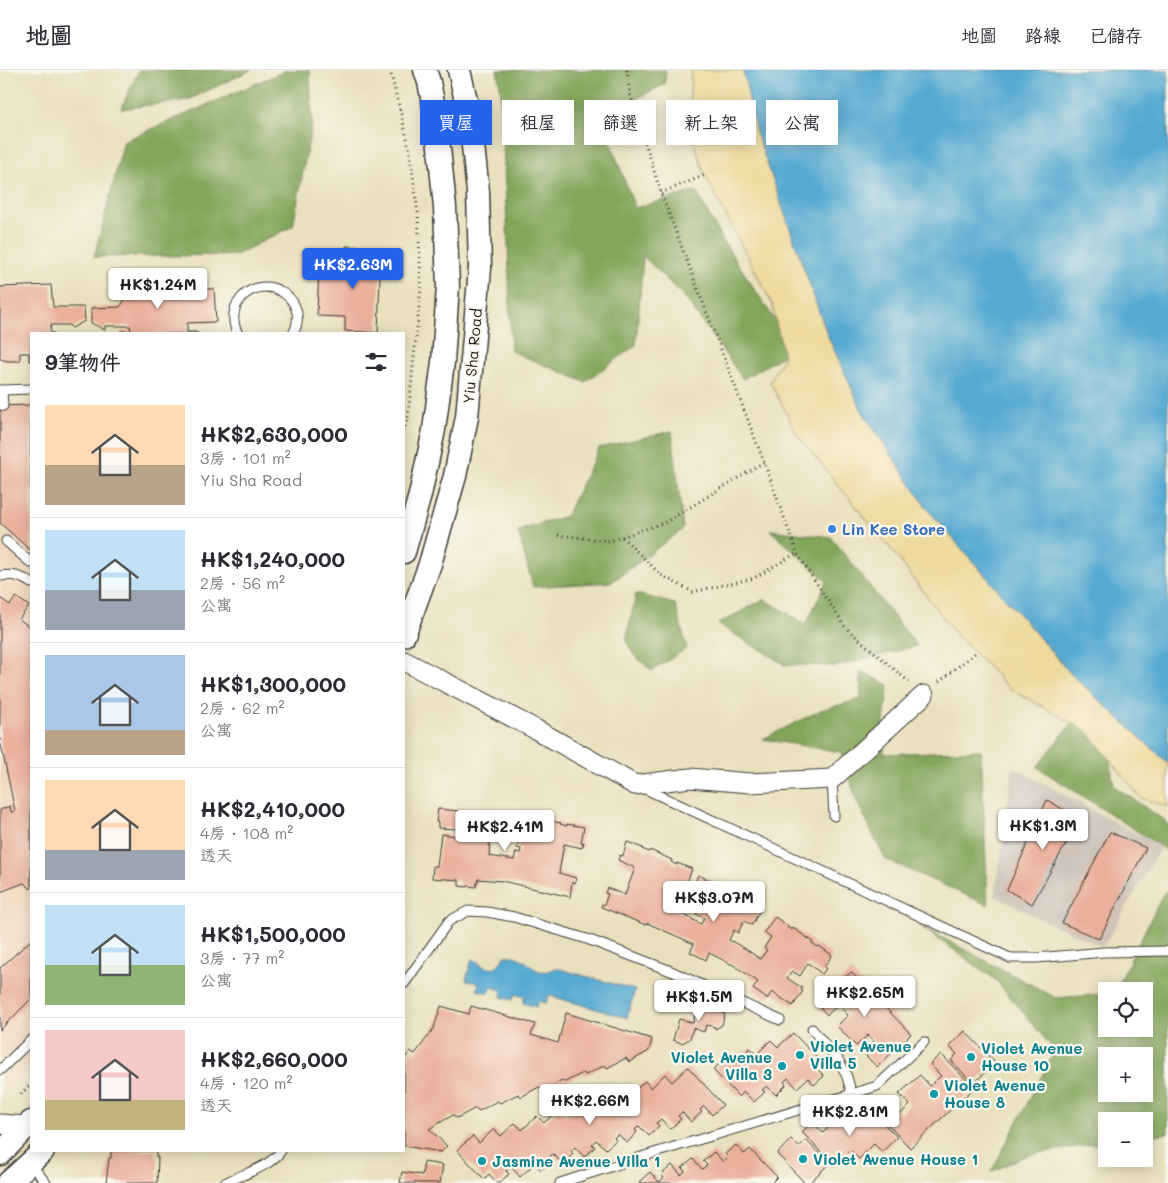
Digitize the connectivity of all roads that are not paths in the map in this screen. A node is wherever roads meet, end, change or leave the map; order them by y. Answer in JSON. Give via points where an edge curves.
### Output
{"nodes":[{"id":1,"x":425,"y":70,"type":"edge"},
{"id":2,"x":459,"y":70,"type":"edge"},
{"id":3,"x":237,"y":332,"type":"edge"},
{"id":4,"x":294,"y":332,"type":"edge"},
{"id":5,"x":30,"y":389,"type":"edge"},
{"id":6,"x":1,"y":390,"type":"edge"},
{"id":7,"x":3,"y":406,"type":"dead end"},
{"id":8,"x":6,"y":541,"type":"dead end"},
{"id":9,"x":405,"y":548,"type":"edge"},
{"id":10,"x":30,"y":562,"type":"edge"},
{"id":11,"x":0,"y":576,"type":"edge"},
{"id":12,"x":30,"y":582,"type":"edge"},
{"id":13,"x":405,"y":632,"type":"edge"},
{"id":14,"x":405,"y":662,"type":"edge"},
{"id":15,"x":924,"y":695,"type":"road end"},
{"id":16,"x":832,"y":779,"type":"junction"},
{"id":17,"x":635,"y":784,"type":"junction"},
{"id":18,"x":834,"y":816,"type":"dead end"},
{"id":19,"x":1168,"y":951,"type":"edge"},
{"id":20,"x":405,"y":983,"type":"edge"},
{"id":21,"x":780,"y":1020,"type":"dead end"},
{"id":22,"x":812,"y":1029,"type":"dead end"},
{"id":23,"x":30,"y":1041,"type":"edge"},
{"id":24,"x":924,"y":1042,"type":"dead end"},
{"id":25,"x":0,"y":1070,"type":"edge"},
{"id":26,"x":852,"y":1094,"type":"junction"},
{"id":27,"x":0,"y":1124,"type":"edge"},
{"id":28,"x":29,"y":1124,"type":"edge"},
{"id":29,"x":280,"y":1152,"type":"edge"},
{"id":30,"x":0,"y":1154,"type":"edge"},
{"id":31,"x":36,"y":1157,"type":"edge"},
{"id":32,"x":8,"y":1183,"type":"edge"},
{"id":33,"x":46,"y":1183,"type":"edge"},
{"id":34,"x":225,"y":1183,"type":"edge"},
{"id":35,"x":560,"y":1183,"type":"edge"}],
"edges":[{"from":1,"to":9,"type":"street","name":"Yiu Sha Road","via":[[437,126],[448,286],[434,430]]},
{"from":2,"to":13,"type":"street","name":"Yiu Sha Road","via":[[470,118],[478,192],[480,268],[467,417],[455,476],[430,564]]},
{"from":3,"to":4,"type":"lane","via":[[236,307],[241,298],[260,287],[271,287],[290,298],[297,318]]},
{"from":5,"to":6,"type":"lane"},
{"from":6,"to":7,"type":"lane"},
{"from":8,"to":10,"type":"lane"},
{"from":11,"to":12,"type":"lane","via":[[16,575]]},
{"from":14,"to":17,"type":"street"},
{"from":15,"to":16,"type":"street"},
{"from":16,"to":17,"type":"street","via":[[750,783],[690,778]]},
{"from":16,"to":18,"type":"lane"},
{"from":17,"to":19,"type":"lane","via":[[1010,958]]},
{"from":20,"to":21,"type":"lane","via":[[449,922],[468,911],[487,912],[587,940],[671,971]]},
{"from":22,"to":26,"type":"lane","via":[[839,1060]]},
{"from":23,"to":25,"type":"lane"},
{"from":24,"to":26,"type":"lane","via":[[876,1086]]},
{"from":26,"to":35,"type":"lane"},
{"from":27,"to":28,"type":"street"},
{"from":28,"to":30,"type":"street"},
{"from":29,"to":34,"type":"lane","via":[[264,1166]]},
{"from":31,"to":32,"type":"street"},
{"from":31,"to":33,"type":"lane"}]}
